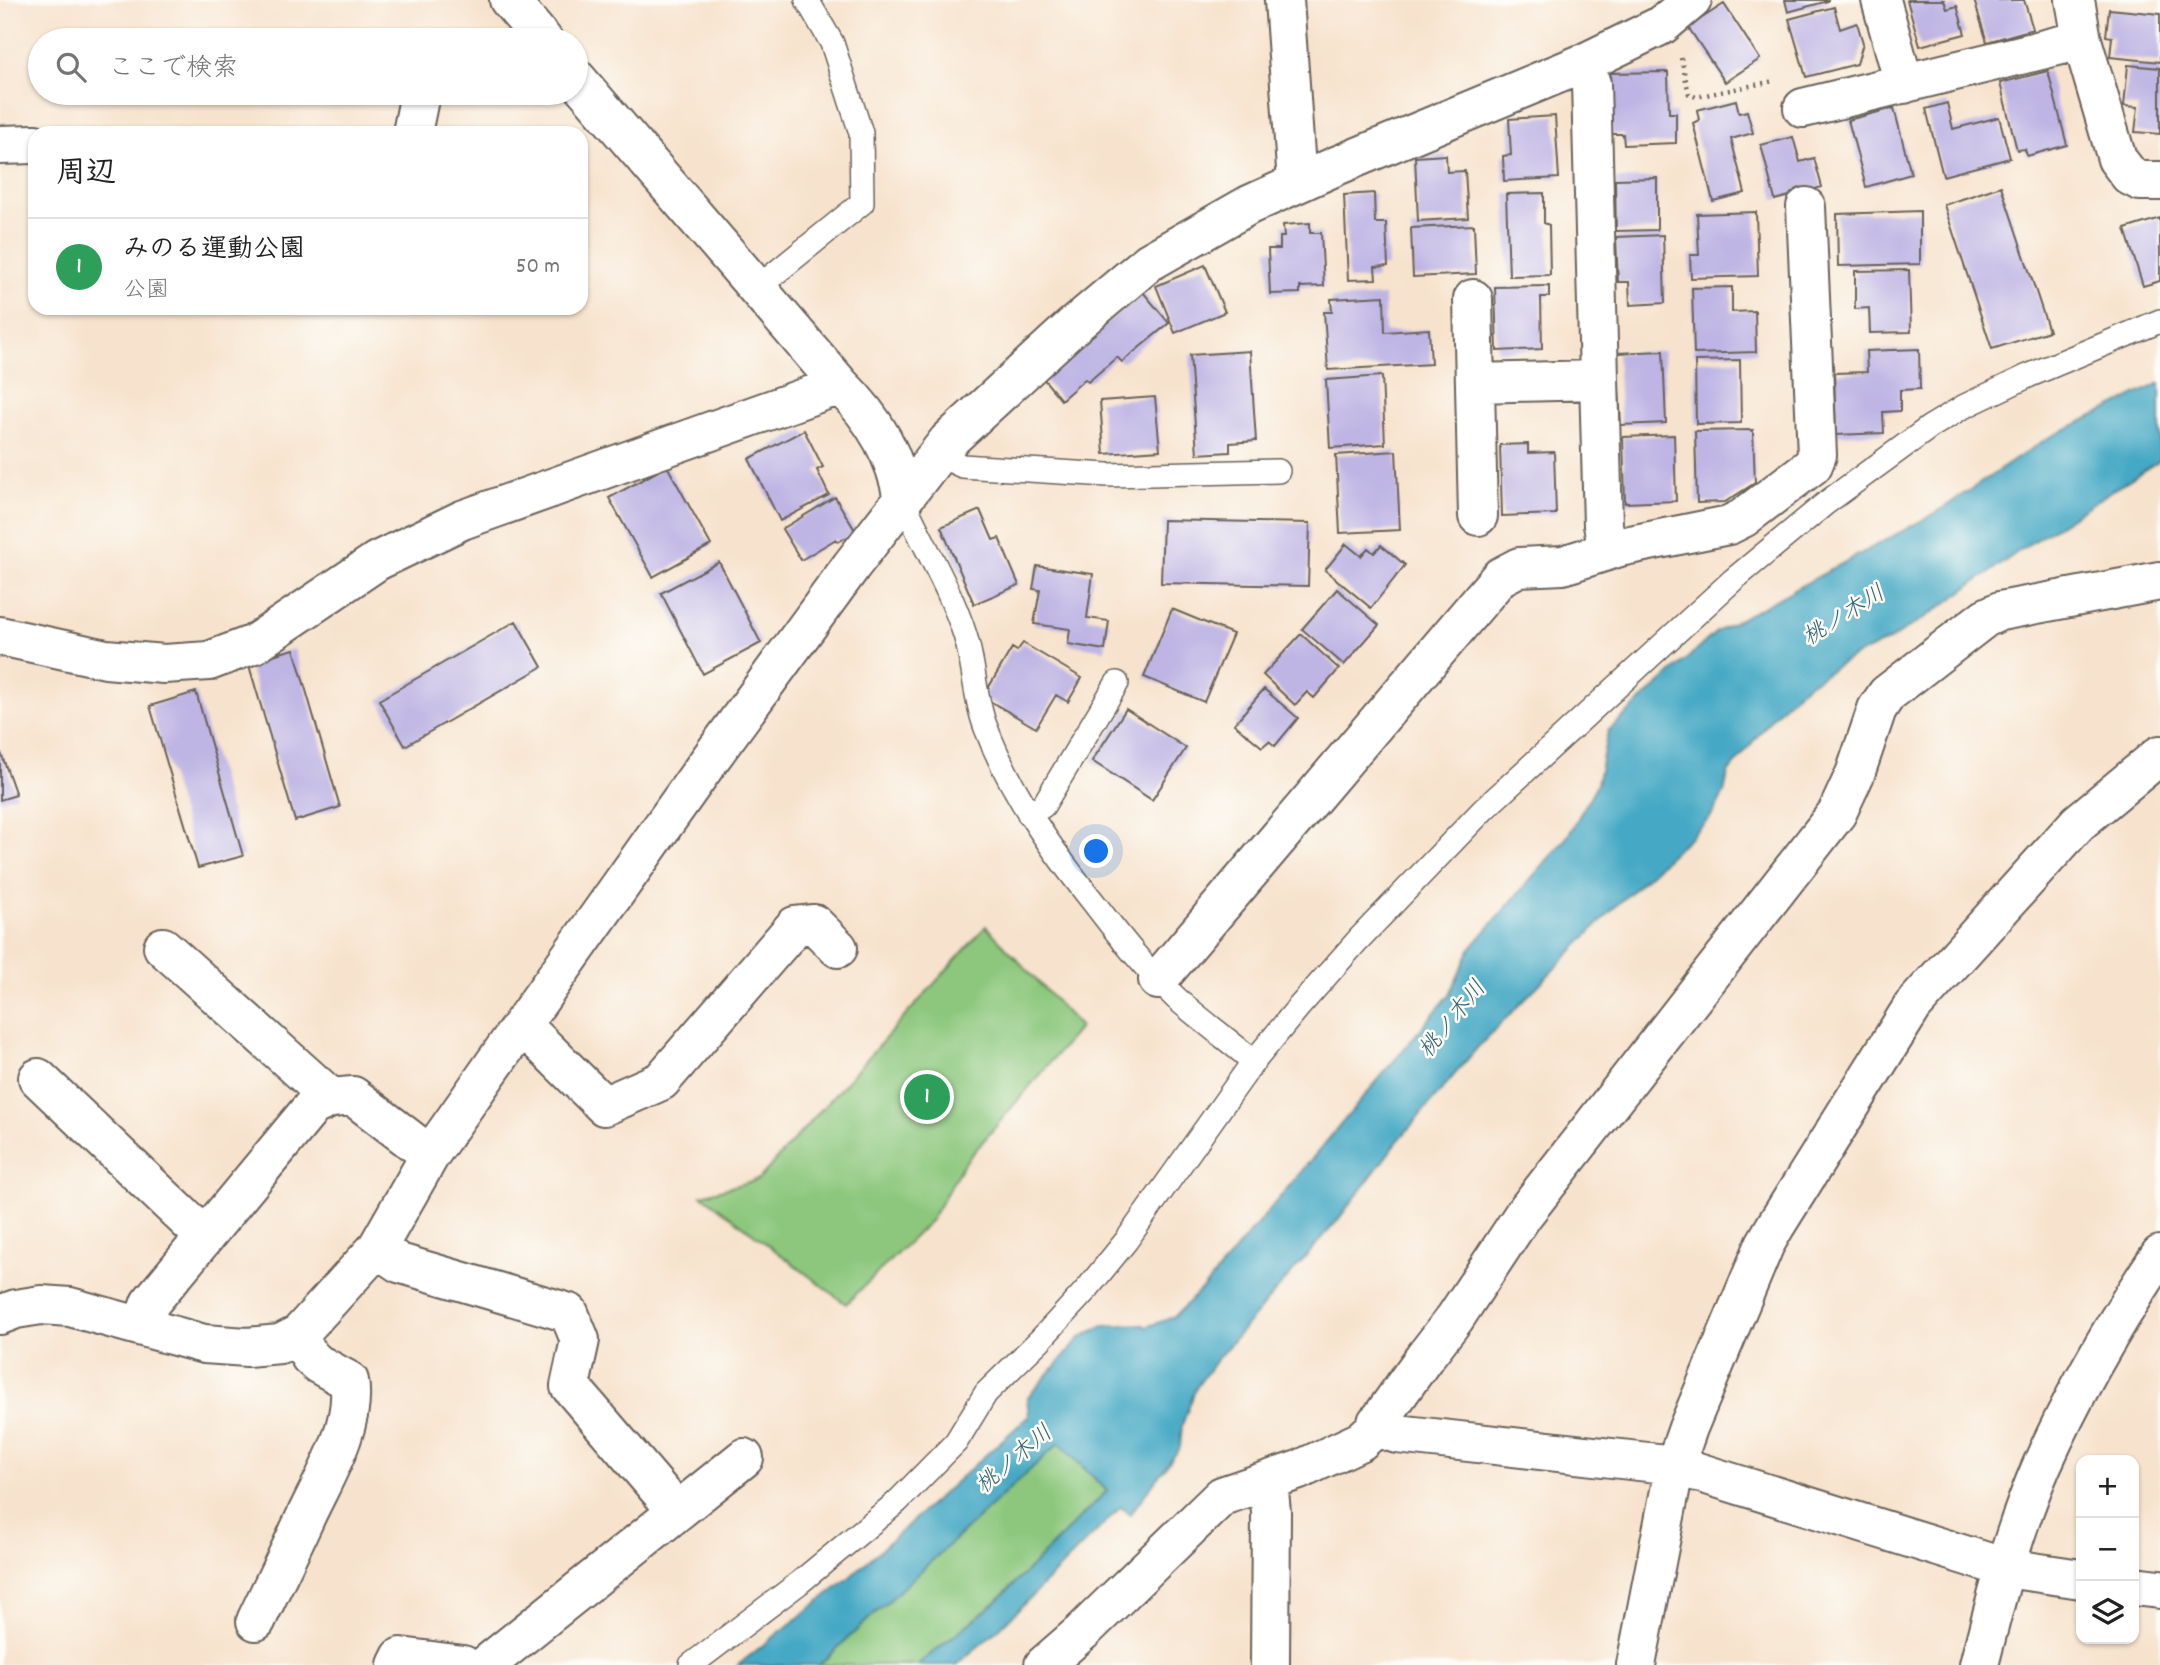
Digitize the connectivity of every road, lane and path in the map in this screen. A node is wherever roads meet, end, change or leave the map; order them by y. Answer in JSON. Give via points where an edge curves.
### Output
{"nodes":[{"id":1,"x":509,"y":0,"type":"edge"},
{"id":2,"x":807,"y":0,"type":"edge"},
{"id":3,"x":1284,"y":0,"type":"edge"},
{"id":4,"x":1881,"y":0,"type":"edge"},
{"id":5,"x":2076,"y":0,"type":"edge"},
{"id":6,"x":1679,"y":11,"type":"edge"},
{"id":7,"x":531,"y":28,"type":"edge"},
{"id":8,"x":2082,"y":40,"type":"junction"},
{"id":9,"x":1584,"y":63,"type":"junction"},
{"id":10,"x":1904,"y":84,"type":"junction"},
{"id":11,"x":588,"y":92,"type":"edge"},
{"id":12,"x":418,"y":105,"type":"edge"},
{"id":13,"x":1803,"y":108,"type":"joint"},
{"id":14,"x":413,"y":126,"type":"edge"},
{"id":15,"x":28,"y":144,"type":"edge"},
{"id":16,"x":0,"y":145,"type":"edge"},
{"id":17,"x":2160,"y":181,"type":"edge"},
{"id":18,"x":1297,"y":183,"type":"junction"},
{"id":19,"x":1805,"y":207,"type":"dead end"},
{"id":20,"x":757,"y":288,"type":"junction"},
{"id":21,"x":1474,"y":299,"type":"dead end"},
{"id":22,"x":2160,"y":321,"type":"edge"},
{"id":23,"x":1599,"y":380,"type":"junction"},
{"id":24,"x":1475,"y":383,"type":"junction"},
{"id":25,"x":840,"y":385,"type":"junction"},
{"id":26,"x":939,"y":455,"type":"junction"},
{"id":27,"x":1278,"y":471,"type":"dead end"},
{"id":28,"x":903,"y":500,"type":"junction"},
{"id":29,"x":1478,"y":516,"type":"dead end"},
{"id":30,"x":1608,"y":550,"type":"junction"},
{"id":31,"x":2160,"y":581,"type":"edge"},
{"id":32,"x":0,"y":636,"type":"edge"},
{"id":33,"x":1117,"y":683,"type":"dead end"},
{"id":34,"x":2160,"y":755,"type":"edge"},
{"id":35,"x":1029,"y":814,"type":"junction"},
{"id":36,"x":163,"y":947,"type":"dead end"},
{"id":37,"x":838,"y":948,"type":"dead end"},
{"id":38,"x":1158,"y":980,"type":"junction"},
{"id":39,"x":522,"y":1025,"type":"junction"},
{"id":40,"x":1251,"y":1065,"type":"junction"},
{"id":41,"x":38,"y":1078,"type":"dead end"},
{"id":42,"x":331,"y":1098,"type":"junction"},
{"id":43,"x":430,"y":1155,"type":"junction"},
{"id":44,"x":205,"y":1237,"type":"junction"},
{"id":45,"x":377,"y":1248,"type":"junction"},
{"id":46,"x":2160,"y":1255,"type":"edge"},
{"id":47,"x":0,"y":1315,"type":"edge"},
{"id":48,"x":142,"y":1326,"type":"junction"},
{"id":49,"x":298,"y":1335,"type":"junction"},
{"id":50,"x":1377,"y":1422,"type":"junction"},
{"id":51,"x":744,"y":1458,"type":"dead end"},
{"id":52,"x":1675,"y":1465,"type":"junction"},
{"id":53,"x":1268,"y":1481,"type":"junction"},
{"id":54,"x":677,"y":1511,"type":"junction"},
{"id":55,"x":2006,"y":1568,"type":"junction"},
{"id":56,"x":2076,"y":1578,"type":"edge"},
{"id":57,"x":2139,"y":1587,"type":"edge"},
{"id":58,"x":2160,"y":1589,"type":"edge"},
{"id":59,"x":256,"y":1622,"type":"dead end"},
{"id":60,"x":397,"y":1665,"type":"edge"},
{"id":61,"x":463,"y":1665,"type":"edge"},
{"id":62,"x":486,"y":1665,"type":"edge"},
{"id":63,"x":691,"y":1665,"type":"edge"},
{"id":64,"x":1044,"y":1665,"type":"edge"},
{"id":65,"x":1270,"y":1665,"type":"edge"},
{"id":66,"x":1636,"y":1665,"type":"edge"},
{"id":67,"x":1979,"y":1665,"type":"edge"}],
"edges":[{"from":1,"to":7,"type":"street"},
{"from":2,"to":20,"type":"lane","via":[[832,43],[861,133],[862,203]]},
{"from":3,"to":18,"type":"street"},
{"from":4,"to":10,"type":"street"},
{"from":5,"to":8,"type":"street"},
{"from":6,"to":9,"type":"street"},
{"from":6,"to":13,"type":"path","via":[[1676,38],[1689,94],[1696,97],[1787,78],[1795,81]]},
{"from":8,"to":10,"type":"street"},
{"from":8,"to":17,"type":"street","via":[[2117,159],[2130,176]]},
{"from":9,"to":18,"type":"street"},
{"from":9,"to":23,"type":"street","via":[[1591,84]]},
{"from":10,"to":13,"type":"street"},
{"from":11,"to":20,"type":"street"},
{"from":12,"to":14,"type":"street"},
{"from":15,"to":16,"type":"street"},
{"from":18,"to":26,"type":"street","via":[[1149,262],[1072,327],[948,441]]},
{"from":19,"to":30,"type":"street","via":[[1817,455],[1813,465],[1729,526]]},
{"from":20,"to":25,"type":"street"},
{"from":21,"to":24,"type":"street"},
{"from":22,"to":40,"type":"lane","via":[[1963,407],[1826,503],[1733,580],[1483,810],[1358,940]]},
{"from":23,"to":24,"type":"street"},
{"from":23,"to":30,"type":"street","via":[[1602,525]]},
{"from":24,"to":29,"type":"street"},
{"from":25,"to":28,"type":"street","via":[[860,404],[882,439],[900,476]]},
{"from":25,"to":32,"type":"street","via":[[462,520],[377,561],[254,644],[209,661],[164,664],[106,659]]},
{"from":26,"to":27,"type":"lane","via":[[962,466],[1108,475]]},
{"from":26,"to":28,"type":"street"},
{"from":28,"to":35,"type":"lane","via":[[952,600],[966,637],[986,728]]},
{"from":28,"to":39,"type":"street","via":[[708,762]]},
{"from":30,"to":38,"type":"street","via":[[1563,565],[1518,567],[1500,577]]},
{"from":31,"to":50,"type":"street","via":[[2000,611],[1887,694],[1837,813],[1523,1215],[1455,1318]]},
{"from":33,"to":35,"type":"lane","via":[[1043,806]]},
{"from":34,"to":52,"type":"street","via":[[2078,823],[1913,1006],[1765,1244]]},
{"from":35,"to":38,"type":"lane","via":[[1063,864]]},
{"from":36,"to":42,"type":"street"},
{"from":37,"to":39,"type":"street","via":[[814,924],[796,926],[661,1081],[604,1106]]},
{"from":38,"to":40,"type":"lane","via":[[1247,1056]]},
{"from":39,"to":43,"type":"street"},
{"from":40,"to":63,"type":"lane","via":[[1126,1241],[1040,1340],[986,1392],[956,1442],[897,1502]]},
{"from":41,"to":44,"type":"street"},
{"from":42,"to":43,"type":"street","via":[[353,1096]]},
{"from":42,"to":44,"type":"street","via":[[313,1106]]},
{"from":43,"to":45,"type":"street"},
{"from":44,"to":48,"type":"street","via":[[150,1303]]},
{"from":45,"to":49,"type":"street"},
{"from":45,"to":54,"type":"street","via":[[399,1263],[569,1313],[580,1340],[570,1386]]},
{"from":46,"to":55,"type":"street","via":[[2100,1348],[2069,1409],[2042,1466]]},
{"from":47,"to":48,"type":"street","via":[[41,1305],[60,1306]]},
{"from":48,"to":49,"type":"street","via":[[204,1344],[247,1347],[279,1344]]},
{"from":49,"to":59,"type":"street","via":[[310,1357],[349,1381],[352,1395],[334,1457]]},
{"from":50,"to":52,"type":"street","via":[[1404,1435]]},
{"from":50,"to":53,"type":"street","via":[[1362,1441]]},
{"from":51,"to":54,"type":"street"},
{"from":52,"to":55,"type":"street"},
{"from":52,"to":66,"type":"street"},
{"from":53,"to":64,"type":"street","via":[[1222,1496]]},
{"from":53,"to":65,"type":"street"},
{"from":54,"to":62,"type":"street"},
{"from":55,"to":56,"type":"street"},
{"from":55,"to":67,"type":"street"},
{"from":57,"to":58,"type":"street"},
{"from":60,"to":61,"type":"street","via":[[401,1657]]}]}
